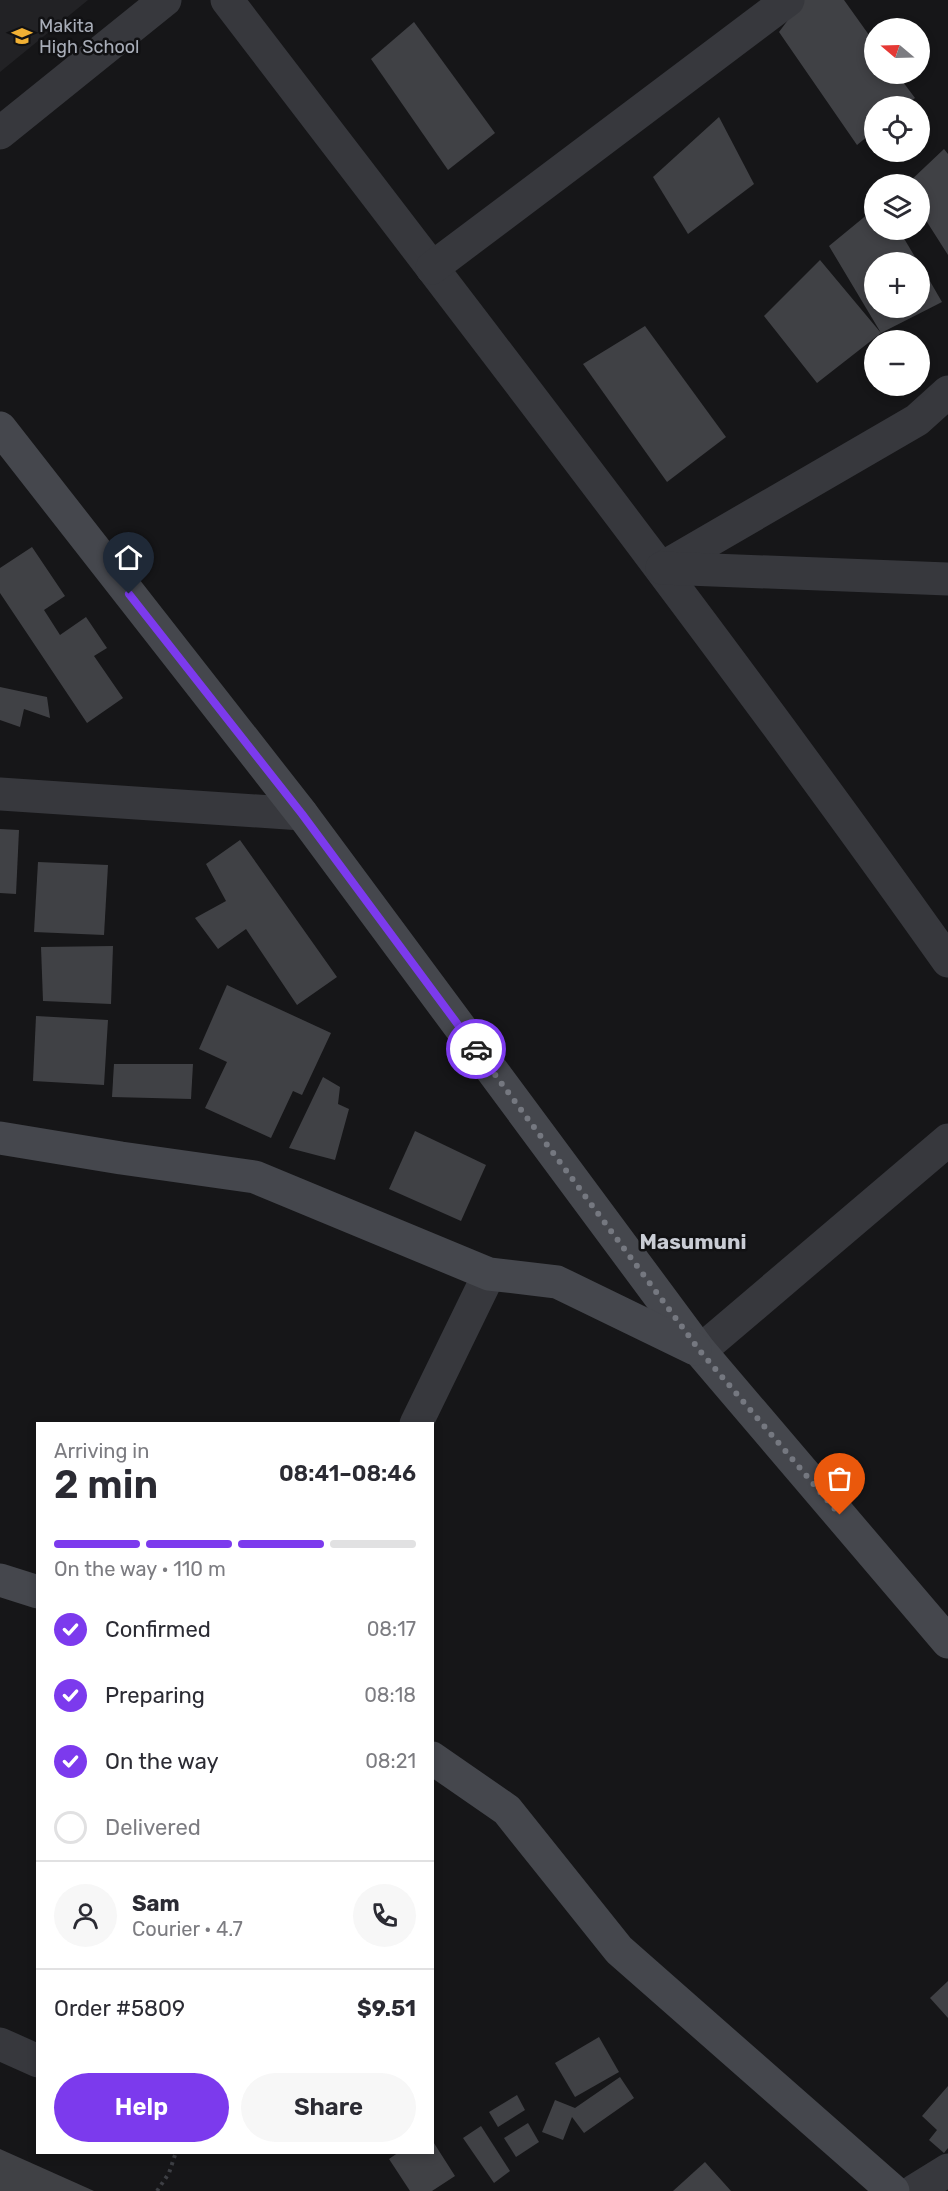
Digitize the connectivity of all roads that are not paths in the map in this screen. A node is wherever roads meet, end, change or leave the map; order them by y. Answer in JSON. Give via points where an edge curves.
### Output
{"nodes":[{"id":1,"x":165,"y":0,"type":"edge"},
{"id":2,"x":227,"y":0,"type":"edge"},
{"id":3,"x":788,"y":0,"type":"edge"},
{"id":4,"x":0,"y":134,"type":"edge"},
{"id":5,"x":432,"y":268,"type":"junction"},
{"id":6,"x":948,"y":392,"type":"edge"},
{"id":7,"x":0,"y":429,"type":"edge"},
{"id":8,"x":662,"y":568,"type":"junction"},
{"id":9,"x":948,"y":579,"type":"edge"},
{"id":10,"x":0,"y":794,"type":"edge"},
{"id":11,"x":302,"y":814,"type":"junction"},
{"id":12,"x":948,"y":961,"type":"edge"},
{"id":13,"x":0,"y":1138,"type":"edge"},
{"id":14,"x":948,"y":1140,"type":"edge"},
{"id":15,"x":489,"y":1274,"type":"junction"},
{"id":16,"x":700,"y":1351,"type":"junction"},
{"id":17,"x":417,"y":1422,"type":"edge"},
{"id":18,"x":0,"y":1580,"type":"edge"},
{"id":19,"x":36,"y":1591,"type":"edge"},
{"id":20,"x":948,"y":1642,"type":"edge"},
{"id":21,"x":434,"y":1759,"type":"edge"},
{"id":22,"x":0,"y":2044,"type":"edge"},
{"id":23,"x":36,"y":2060,"type":"edge"},
{"id":24,"x":948,"y":2170,"type":"edge"},
{"id":25,"x":893,"y":2191,"type":"edge"},
{"id":26,"x":914,"y":2191,"type":"edge"}],
"edges":[{"from":1,"to":4,"type":"street"},
{"from":2,"to":5,"type":"street"},
{"from":3,"to":5,"type":"street"},
{"from":5,"to":8,"type":"street"},
{"from":6,"to":8,"type":"street","via":[[917,420]]},
{"from":7,"to":11,"type":"main road"},
{"from":8,"to":9,"type":"street"},
{"from":8,"to":12,"type":"street"},
{"from":10,"to":11,"type":"street"},
{"from":11,"to":16,"type":"main road"},
{"from":13,"to":15,"type":"main road","via":[[255,1177]]},
{"from":14,"to":16,"type":"street"},
{"from":15,"to":16,"type":"main road","via":[[557,1282]]},
{"from":15,"to":17,"type":"street"},
{"from":16,"to":20,"type":"main road"},
{"from":18,"to":19,"type":"main road"},
{"from":21,"to":25,"type":"main road","via":[[507,1810],[620,1950]]},
{"from":22,"to":23,"type":"street"},
{"from":24,"to":26,"type":"street"}]}
